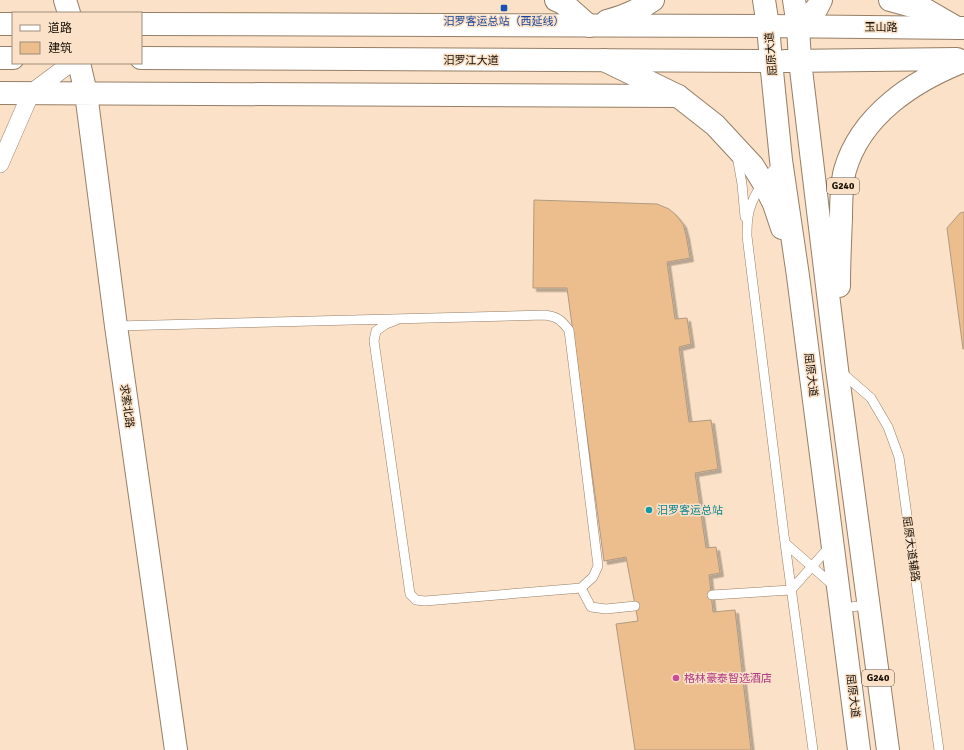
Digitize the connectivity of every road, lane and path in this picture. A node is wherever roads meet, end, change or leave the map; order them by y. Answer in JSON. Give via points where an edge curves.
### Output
{"nodes":[{"id":1,"x":65,"y":0,"type":"edge"},
{"id":2,"x":556,"y":0,"type":"edge"},
{"id":3,"x":653,"y":0,"type":"edge"},
{"id":4,"x":764,"y":0,"type":"edge"},
{"id":5,"x":794,"y":0,"type":"edge"},
{"id":6,"x":821,"y":0,"type":"edge"},
{"id":7,"x":890,"y":0,"type":"edge"},
{"id":8,"x":68,"y":12,"type":"edge"},
{"id":9,"x":0,"y":24,"type":"edge"},
{"id":10,"x":12,"y":24,"type":"edge"},
{"id":11,"x":142,"y":24,"type":"edge"},
{"id":12,"x":589,"y":26,"type":"junction"},
{"id":13,"x":768,"y":26,"type":"junction"},
{"id":14,"x":798,"y":26,"type":"junction"},
{"id":15,"x":960,"y":28,"type":"edge"},
{"id":16,"x":0,"y":58,"type":"edge"},
{"id":17,"x":12,"y":58,"type":"edge"},
{"id":18,"x":142,"y":58,"type":"edge"},
{"id":19,"x":604,"y":60,"type":"junction"},
{"id":20,"x":653,"y":60,"type":"junction"},
{"id":21,"x":771,"y":60,"type":"junction"},
{"id":22,"x":964,"y":60,"type":"edge"},
{"id":23,"x":800,"y":61,"type":"junction"},
{"id":24,"x":70,"y":64,"type":"edge"},
{"id":25,"x":79,"y":64,"type":"edge"},
{"id":26,"x":638,"y":77,"type":"junction"},
{"id":27,"x":0,"y":93,"type":"edge"},
{"id":28,"x":31,"y":93,"type":"junction"},
{"id":29,"x":86,"y":93,"type":"junction"},
{"id":30,"x":598,"y":96,"type":"junction"},
{"id":31,"x":678,"y":96,"type":"junction"},
{"id":32,"x":731,"y":142,"type":"junction"},
{"id":33,"x":781,"y":160,"type":"junction"},
{"id":34,"x":0,"y":164,"type":"edge"},
{"id":35,"x":763,"y":182,"type":"junction"},
{"id":36,"x":747,"y":236,"type":"junction"},
{"id":37,"x":798,"y":276,"type":"junction"},
{"id":38,"x":399,"y":319,"type":"junction"},
{"id":39,"x":116,"y":326,"type":"junction"},
{"id":40,"x":837,"y":369,"type":"junction"},
{"id":41,"x":833,"y":542,"type":"junction"},
{"id":42,"x":785,"y":543,"type":"junction"},
{"id":43,"x":811,"y":567,"type":"junction"},
{"id":44,"x":580,"y":588,"type":"junction"},
{"id":45,"x":791,"y":590,"type":"junction"},
{"id":46,"x":712,"y":595,"type":"dead end"},
{"id":47,"x":840,"y":600,"type":"junction"},
{"id":48,"x":868,"y":605,"type":"junction"},
{"id":49,"x":635,"y":606,"type":"dead end"},
{"id":50,"x":176,"y":750,"type":"edge"},
{"id":51,"x":813,"y":750,"type":"edge"},
{"id":52,"x":859,"y":750,"type":"edge"},
{"id":53,"x":888,"y":750,"type":"edge"},
{"id":54,"x":939,"y":750,"type":"edge"}],
"edges":[{"from":1,"to":8,"type":"main road"},
{"from":2,"to":12,"type":"main road"},
{"from":3,"to":12,"type":"main road","via":[[619,18]]},
{"from":4,"to":13,"type":"main road","name":"屈原大道"},
{"from":5,"to":14,"type":"main road"},
{"from":6,"to":14,"type":"main road","via":[[817,8]]},
{"from":7,"to":15,"type":"main road","via":[[926,10]]},
{"from":9,"to":10,"type":"main road"},
{"from":11,"to":12,"type":"main road"},
{"from":12,"to":13,"type":"main road"},
{"from":13,"to":14,"type":"main road"},
{"from":13,"to":21,"type":"main road","name":"屈原大道","number":"G240"},
{"from":14,"to":15,"type":"main road","name":"玉山路"},
{"from":14,"to":23,"type":"main road"},
{"from":16,"to":17,"type":"main road"},
{"from":18,"to":19,"type":"main road","name":"汨罗江大道"},
{"from":19,"to":20,"type":"main road","name":"汨罗江大道"},
{"from":19,"to":26,"type":"main road"},
{"from":20,"to":21,"type":"main road","name":"汨罗江大道"},
{"from":20,"to":26,"type":"main road"},
{"from":21,"to":23,"type":"main road","name":"汨罗江大道"},
{"from":21,"to":33,"type":"main road","name":"屈原大道","number":"G240"},
{"from":22,"to":23,"type":"main road"},
{"from":22,"to":40,"type":"main road","number":"G240","via":[[934,73],[895,98],[862,133],[851,154],[845,172],[841,204]]},
{"from":23,"to":40,"type":"main road"},
{"from":24,"to":28,"type":"street"},
{"from":25,"to":29,"type":"main road","name":"求索北路"},
{"from":26,"to":30,"type":"main road","via":[[616,90]]},
{"from":26,"to":31,"type":"main road"},
{"from":27,"to":28,"type":"main road"},
{"from":28,"to":29,"type":"main road"},
{"from":28,"to":34,"type":"street"},
{"from":29,"to":30,"type":"main road"},
{"from":29,"to":39,"type":"main road","name":"求索北路"},
{"from":30,"to":31,"type":"main road"},
{"from":31,"to":32,"type":"main road","via":[[715,125]]},
{"from":32,"to":35,"type":"main road","via":[[753,166]]},
{"from":32,"to":36,"type":"lane","via":[[738,159]]},
{"from":33,"to":35,"type":"lane"},
{"from":33,"to":37,"type":"main road","name":"屈原大道","number":"G240"},
{"from":35,"to":36,"type":"lane","via":[[748,217]]},
{"from":35,"to":37,"type":"main road","via":[[774,204]]},
{"from":36,"to":42,"type":"lane"},
{"from":37,"to":41,"type":"main road","name":"屈原大道","number":"G240"},
{"from":38,"to":39,"type":"lane"},
{"from":38,"to":44,"type":"lane","via":[[545,315],[556,317],[569,330],[598,566],[593,577]]},
{"from":38,"to":44,"type":"lane","via":[[376,331],[374,341],[410,594],[416,600],[424,601]]},
{"from":39,"to":50,"type":"main road","name":"求索北路"},
{"from":40,"to":48,"type":"main road","number":"G240"},
{"from":40,"to":54,"type":"lane","name":"屈原大道辅路","via":[[871,398],[888,427],[899,457]]},
{"from":41,"to":43,"type":"lane"},
{"from":41,"to":47,"type":"main road","name":"屈原大道","number":"G240"},
{"from":42,"to":43,"type":"lane"},
{"from":42,"to":45,"type":"lane"},
{"from":43,"to":45,"type":"lane"},
{"from":43,"to":47,"type":"lane"},
{"from":44,"to":49,"type":"lane","via":[[591,607],[606,609]]},
{"from":45,"to":46,"type":"lane"},
{"from":45,"to":51,"type":"lane"},
{"from":47,"to":48,"type":"lane"},
{"from":47,"to":52,"type":"main road","name":"屈原大道","number":"G240"},
{"from":48,"to":53,"type":"main road","number":"G240"}]}
